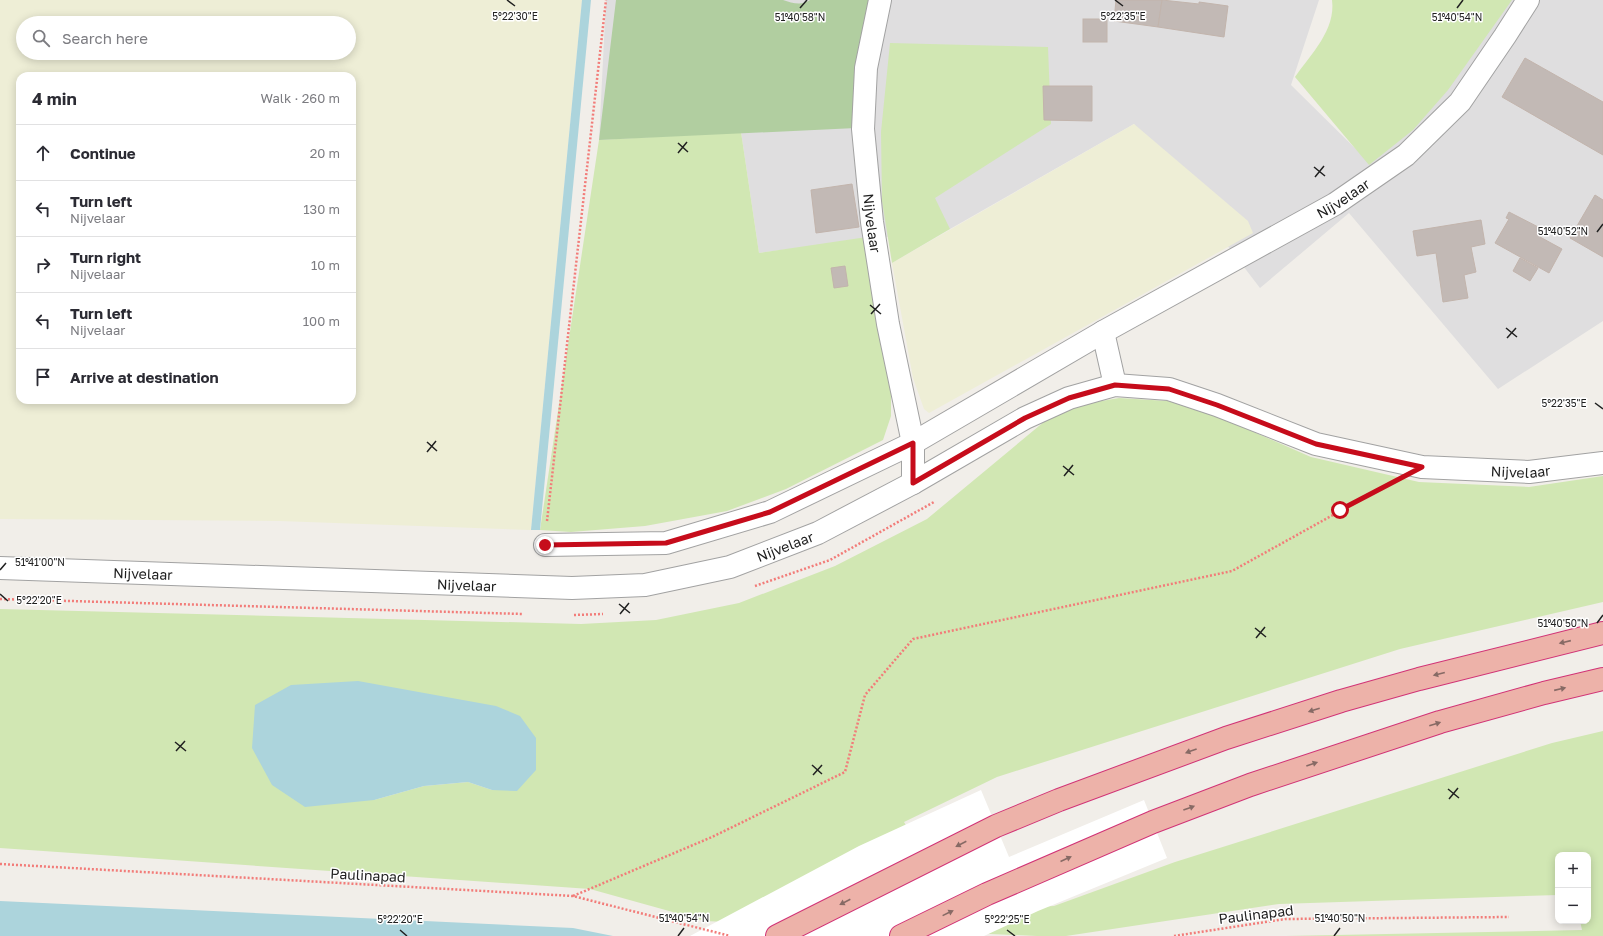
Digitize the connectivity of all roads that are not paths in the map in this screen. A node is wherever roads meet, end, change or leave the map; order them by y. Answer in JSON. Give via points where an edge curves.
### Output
{"nodes":[{"id":1,"x":880,"y":0,"type":"edge"},
{"id":2,"x":1528,"y":0,"type":"edge"},
{"id":3,"x":1103,"y":332,"type":"junction"},
{"id":4,"x":1115,"y":385,"type":"junction"},
{"id":5,"x":913,"y":443,"type":"junction"},
{"id":6,"x":1603,"y":463,"type":"edge"},
{"id":7,"x":913,"y":483,"type":"junction"},
{"id":8,"x":545,"y":545,"type":"road end"},
{"id":9,"x":0,"y":568,"type":"edge"},
{"id":10,"x":1603,"y":633,"type":"edge"},
{"id":11,"x":1603,"y":679,"type":"edge"},
{"id":12,"x":785,"y":932,"type":"edge"},
{"id":13,"x":907,"y":933,"type":"edge"}],
"edges":[{"from":1,"to":5,"type":"street","name":"Nijvelaar","via":[[866,68],[863,129],[872,222],[888,324]]},
{"from":2,"to":3,"type":"street","name":"Nijvelaar","via":[[1460,102],[1406,155],[1335,204]]},
{"from":3,"to":4,"type":"street"},
{"from":3,"to":5,"type":"street","name":"Nijvelaar"},
{"from":4,"to":6,"type":"street","name":"Nijvelaar","via":[[1169,389],[1316,444],[1422,467],[1529,472]]},
{"from":4,"to":7,"type":"street","name":"Nijvelaar","via":[[1069,398],[1025,418]]},
{"from":5,"to":7,"type":"street","name":"Nijvelaar"},
{"from":5,"to":8,"type":"street","name":"Nijvelaar","via":[[770,512],[666,543]]},
{"from":7,"to":9,"type":"street","name":"Nijvelaar","via":[[818,533],[738,564],[645,585],[572,588]]},
{"from":10,"to":12,"type":"highway","one_way":true,"via":[[1434,675],[1341,701],[1226,738],[996,826]]},
{"from":13,"to":11,"type":"highway","one_way":true,"via":[[987,894],[1153,822],[1250,785],[1440,722]]}]}
